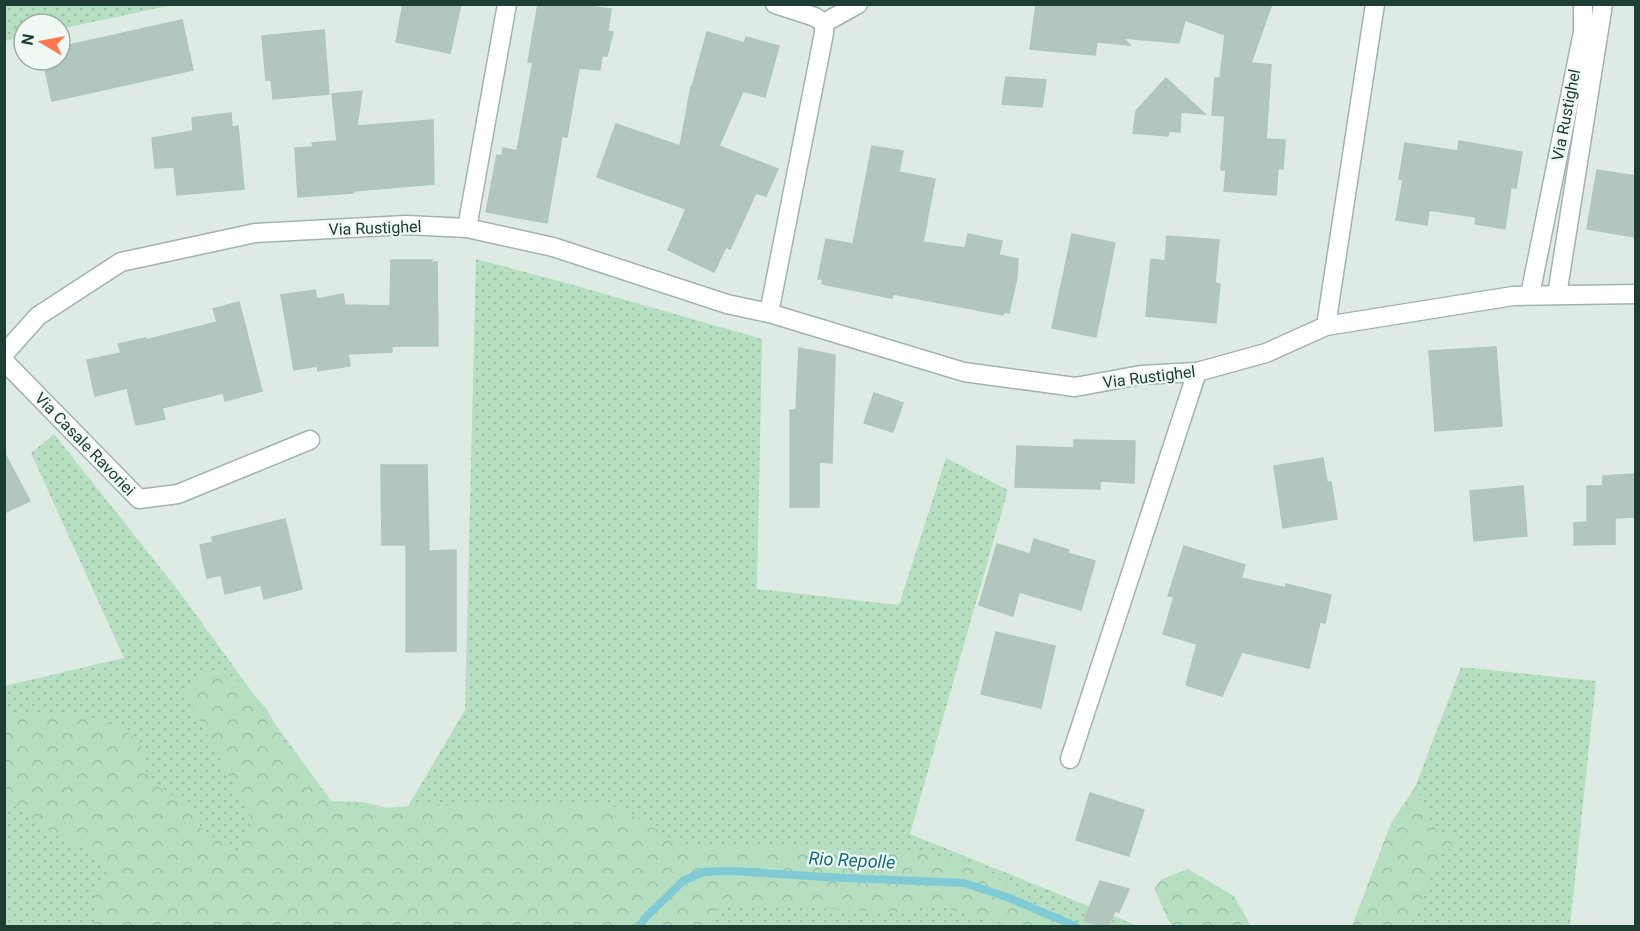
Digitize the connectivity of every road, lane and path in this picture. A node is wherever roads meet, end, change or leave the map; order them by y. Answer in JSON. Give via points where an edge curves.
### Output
{"nodes":[{"id":1,"x":507,"y":4,"type":"edge"},
{"id":2,"x":775,"y":4,"type":"edge"},
{"id":3,"x":858,"y":4,"type":"edge"},
{"id":4,"x":1375,"y":4,"type":"edge"},
{"id":5,"x":1582,"y":4,"type":"edge"},
{"id":6,"x":1603,"y":4,"type":"edge"},
{"id":7,"x":824,"y":23,"type":"junction"},
{"id":8,"x":467,"y":228,"type":"junction"},
{"id":9,"x":1635,"y":294,"type":"edge"},
{"id":10,"x":1530,"y":295,"type":"junction"},
{"id":11,"x":1557,"y":295,"type":"junction"},
{"id":12,"x":769,"y":313,"type":"junction"},
{"id":13,"x":1326,"y":326,"type":"junction"},
{"id":14,"x":4,"y":354,"type":"edge"},
{"id":15,"x":4,"y":361,"type":"edge"},
{"id":16,"x":1197,"y":372,"type":"junction"},
{"id":17,"x":310,"y":440,"type":"dead end"},
{"id":18,"x":1070,"y":759,"type":"dead end"}],
"edges":[{"from":1,"to":8,"type":"street"},
{"from":2,"to":7,"type":"street"},
{"from":3,"to":7,"type":"street"},
{"from":4,"to":13,"type":"street"},
{"from":5,"to":10,"type":"street","name":"Via Rustighel","via":[[1583,32]]},
{"from":6,"to":11,"type":"street","name":"Via Rustighel"},
{"from":7,"to":12,"type":"street"},
{"from":8,"to":12,"type":"street","name":"Via Rustighel","via":[[553,247],[727,304]]},
{"from":8,"to":14,"type":"street","name":"Via Rustighel","via":[[406,225],[255,233],[121,262],[38,316]]},
{"from":9,"to":11,"type":"street","name":"Via Rustighel"},
{"from":10,"to":11,"type":"street","name":"Via Rustighel"},
{"from":10,"to":13,"type":"street","name":"Via Rustighel"},
{"from":12,"to":16,"type":"street","name":"Via Rustighel","via":[[964,372],[1075,387],[1142,375]]},
{"from":13,"to":16,"type":"street","name":"Via Rustighel","via":[[1266,353]]},
{"from":15,"to":17,"type":"street","name":"Via Casale Ravoriei","via":[[139,499],[178,494]]},
{"from":16,"to":18,"type":"street"}]}
